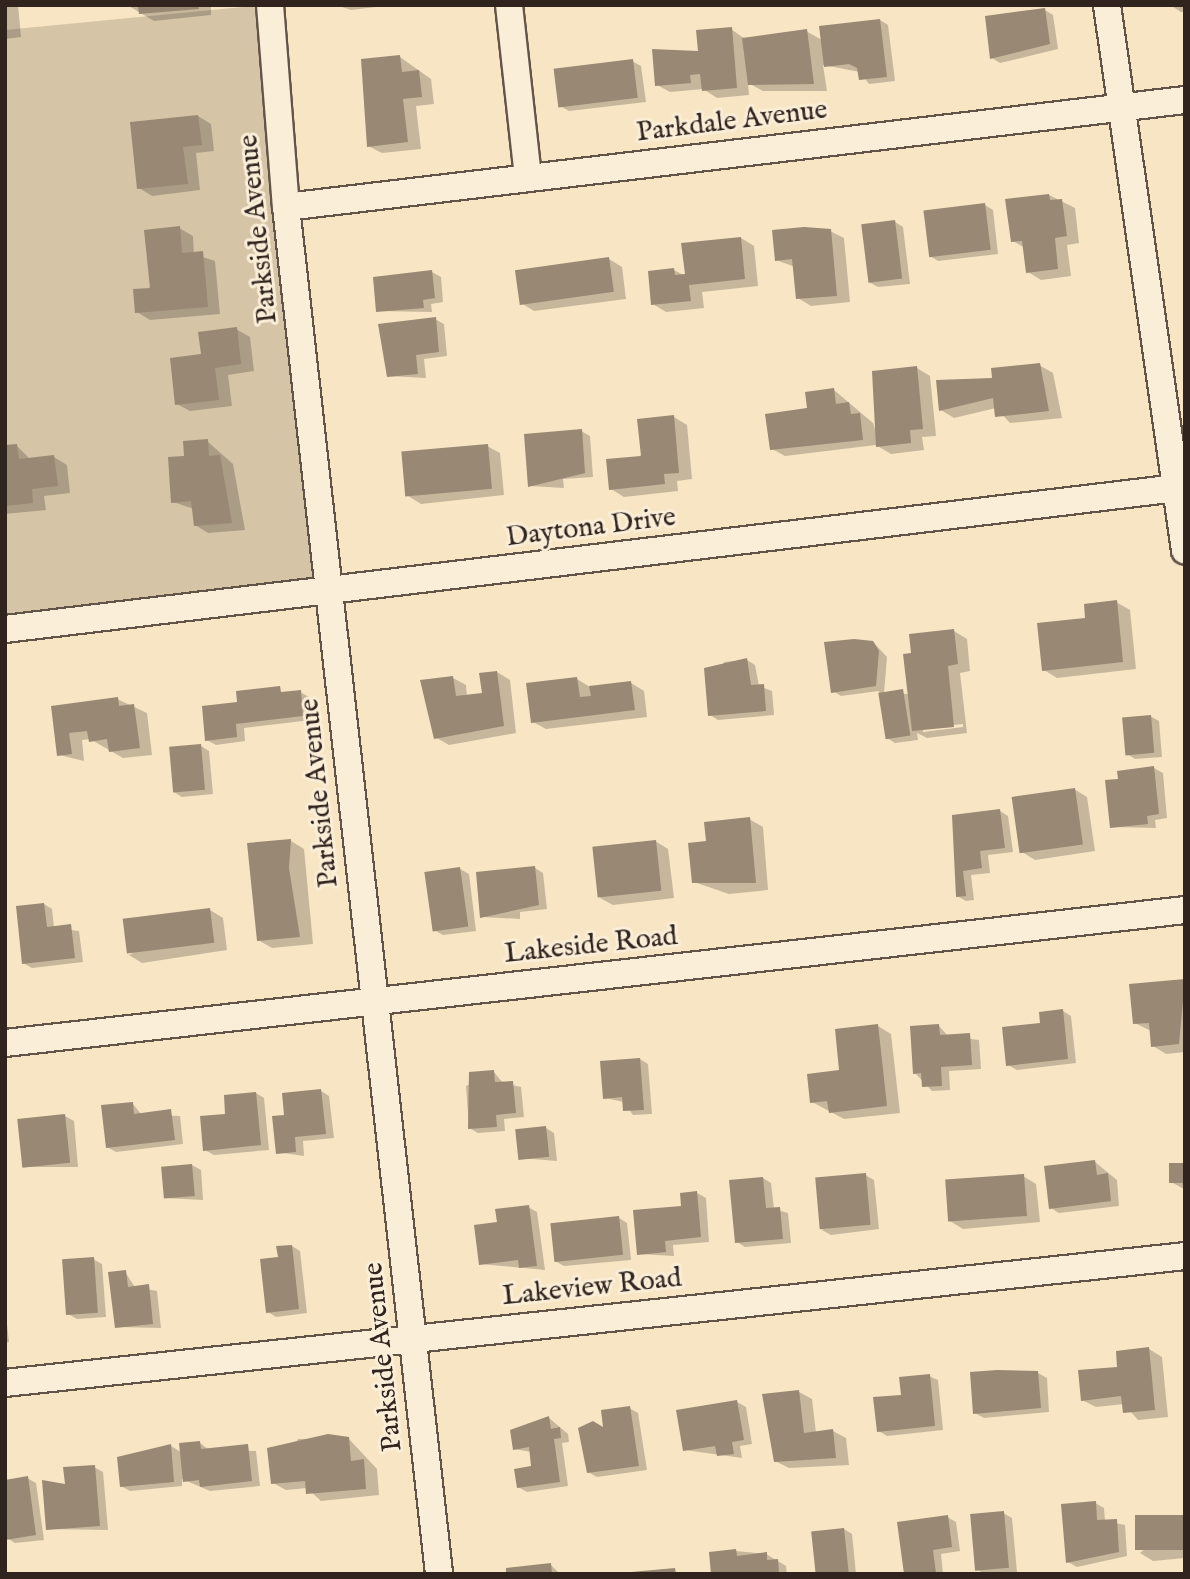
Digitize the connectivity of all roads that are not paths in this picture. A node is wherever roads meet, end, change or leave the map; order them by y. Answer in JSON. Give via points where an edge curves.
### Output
{"nodes":[{"id":1,"x":270,"y":5,"type":"edge"},
{"id":2,"x":509,"y":5,"type":"edge"},
{"id":3,"x":1107,"y":5,"type":"edge"},
{"id":4,"x":1185,"y":100,"type":"edge"},
{"id":5,"x":1121,"y":107,"type":"junction"},
{"id":6,"x":528,"y":178,"type":"junction"},
{"id":7,"x":286,"y":207,"type":"junction"},
{"id":8,"x":1180,"y":487,"type":"edge"},
{"id":9,"x":1185,"y":550,"type":"edge"},
{"id":10,"x":330,"y":593,"type":"junction"},
{"id":11,"x":5,"y":629,"type":"edge"},
{"id":12,"x":1185,"y":910,"type":"edge"},
{"id":13,"x":375,"y":1002,"type":"junction"},
{"id":14,"x":5,"y":1044,"type":"edge"},
{"id":15,"x":1185,"y":1256,"type":"edge"},
{"id":16,"x":414,"y":1339,"type":"junction"},
{"id":17,"x":5,"y":1383,"type":"edge"},
{"id":18,"x":439,"y":1574,"type":"edge"}],
"edges":[{"from":1,"to":7,"type":"street","name":"Parkside Avenue"},
{"from":2,"to":6,"type":"street"},
{"from":3,"to":5,"type":"street"},
{"from":4,"to":5,"type":"street","name":"Parkdale Avenue"},
{"from":5,"to":6,"type":"street","name":"Parkdale Avenue"},
{"from":5,"to":8,"type":"street"},
{"from":6,"to":7,"type":"street","name":"Parkdale Avenue"},
{"from":7,"to":10,"type":"street","name":"Parkside Avenue"},
{"from":8,"to":9,"type":"street"},
{"from":8,"to":10,"type":"street","name":"Daytona Drive"},
{"from":10,"to":11,"type":"street","name":"Daytona Drive"},
{"from":10,"to":13,"type":"street","name":"Parkside Avenue"},
{"from":12,"to":13,"type":"street","name":"Lakeside Road"},
{"from":13,"to":14,"type":"street","name":"Lakeside Road"},
{"from":13,"to":16,"type":"street","name":"Parkside Avenue"},
{"from":15,"to":16,"type":"street","name":"Lakeview Road"},
{"from":16,"to":17,"type":"street","name":"Lakeview Road"},
{"from":16,"to":18,"type":"street","name":"Parkside Avenue"}]}
